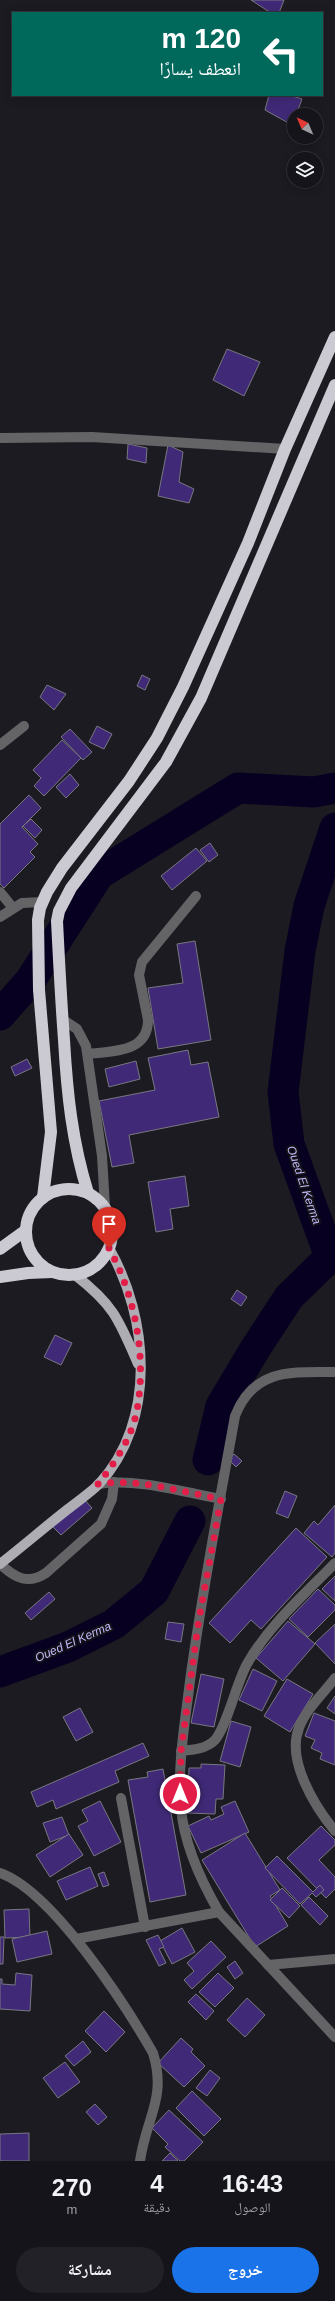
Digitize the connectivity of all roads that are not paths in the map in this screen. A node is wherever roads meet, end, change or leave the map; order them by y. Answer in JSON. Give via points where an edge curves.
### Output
{"nodes":[{"id":1,"x":335,"y":337,"type":"edge"},
{"id":2,"x":335,"y":385,"type":"edge"},
{"id":3,"x":0,"y":438,"type":"edge"},
{"id":4,"x":285,"y":449,"type":"junction"},
{"id":5,"x":24,"y":726,"type":"dead end"},
{"id":6,"x":0,"y":745,"type":"edge"},
{"id":7,"x":0,"y":892,"type":"edge"},
{"id":8,"x":196,"y":896,"type":"dead end"},
{"id":9,"x":43,"y":902,"type":"junction"},
{"id":10,"x":13,"y":908,"type":"junction"},
{"id":11,"x":0,"y":917,"type":"edge"},
{"id":12,"x":62,"y":1019,"type":"junction"},
{"id":13,"x":88,"y":1054,"type":"junction"},
{"id":14,"x":88,"y":1193,"type":"junction"},
{"id":15,"x":43,"y":1197,"type":"junction"},
{"id":16,"x":104,"y":1207,"type":"junction"},
{"id":17,"x":26,"y":1230,"type":"junction"},
{"id":18,"x":109,"y":1248,"type":"junction"},
{"id":19,"x":0,"y":1249,"type":"edge"},
{"id":20,"x":52,"y":1272,"type":"junction"},
{"id":21,"x":75,"y":1275,"type":"junction"},
{"id":22,"x":0,"y":1277,"type":"edge"},
{"id":23,"x":141,"y":1372,"type":"junction"},
{"id":24,"x":335,"y":1372,"type":"edge"},
{"id":25,"x":114,"y":1482,"type":"junction"},
{"id":26,"x":98,"y":1484,"type":"junction"},
{"id":27,"x":221,"y":1499,"type":"junction"},
{"id":28,"x":335,"y":1563,"type":"edge"},
{"id":29,"x":0,"y":1564,"type":"edge"},
{"id":30,"x":335,"y":1678,"type":"edge"},
{"id":31,"x":181,"y":1751,"type":"junction"},
{"id":32,"x":121,"y":1798,"type":"dead end"},
{"id":33,"x":335,"y":1831,"type":"edge"},
{"id":34,"x":0,"y":1873,"type":"edge"},
{"id":35,"x":219,"y":1912,"type":"junction"},
{"id":36,"x":145,"y":1927,"type":"junction"},
{"id":37,"x":76,"y":1939,"type":"junction"},
{"id":38,"x":335,"y":1959,"type":"edge"},
{"id":39,"x":268,"y":1965,"type":"junction"},
{"id":40,"x":335,"y":2037,"type":"edge"},
{"id":41,"x":140,"y":2161,"type":"edge"}],
"edges":[{"from":1,"to":4,"type":"highway"},
{"from":2,"to":12,"type":"highway","via":[[201,698],[166,762],[71,888],[59,911],[57,921]]},
{"from":3,"to":4,"type":"street","via":[[92,437]]},
{"from":4,"to":9,"type":"highway","via":[[248,543],[184,686],[157,738],[129,782],[62,868]]},
{"from":5,"to":6,"type":"street"},
{"from":7,"to":10,"type":"street"},
{"from":8,"to":13,"type":"street","via":[[142,962],[139,975],[148,1020],[143,1039],[127,1049]]},
{"from":9,"to":10,"type":"street","via":[[22,903]]},
{"from":9,"to":15,"type":"highway","via":[[38,920],[39,990],[51,1120]]},
{"from":10,"to":11,"type":"street"},
{"from":12,"to":13,"type":"street","via":[[80,1032]]},
{"from":12,"to":14,"type":"highway","via":[[72,1133]]},
{"from":13,"to":16,"type":"street","via":[[102,1156]]},
{"from":14,"to":15,"type":"highway","via":[[65,1188]]},
{"from":14,"to":16,"type":"highway"},
{"from":15,"to":17,"type":"highway","via":[[29,1215]]},
{"from":16,"to":18,"type":"highway","via":[[112,1227]]},
{"from":17,"to":19,"type":"highway"},
{"from":17,"to":20,"type":"highway","via":[[28,1249],[34,1258]]},
{"from":18,"to":21,"type":"highway","via":[[96,1266]]},
{"from":18,"to":23,"type":"main road","via":[[128,1291],[139,1344]]},
{"from":20,"to":21,"type":"highway"},
{"from":20,"to":22,"type":"highway"},
{"from":21,"to":23,"type":"main road","via":[[111,1308],[119,1320]]},
{"from":23,"to":26,"type":"main road","via":[[137,1410],[129,1432],[118,1457]]},
{"from":24,"to":27,"type":"street","via":[[279,1374],[267,1378],[247,1394],[236,1416]]},
{"from":25,"to":26,"type":"street"},
{"from":25,"to":27,"type":"street"},
{"from":25,"to":29,"type":"street","via":[[112,1499],[101,1524],[46,1573],[37,1579],[27,1580],[17,1578]]},
{"from":26,"to":29,"type":"main road"},
{"from":27,"to":31,"type":"street","via":[[198,1625]]},
{"from":28,"to":31,"type":"street","via":[[277,1623],[256,1650],[240,1678],[216,1739],[200,1749]]},
{"from":30,"to":33,"type":"street","via":[[307,1713],[295,1741],[299,1768],[311,1797]]},
{"from":31,"to":35,"type":"street","via":[[181,1808],[187,1839]]},
{"from":32,"to":36,"type":"street"},
{"from":34,"to":37,"type":"street","via":[[21,1882]]},
{"from":35,"to":36,"type":"street"},
{"from":35,"to":39,"type":"street"},
{"from":36,"to":37,"type":"street"},
{"from":37,"to":41,"type":"street","via":[[144,2036],[159,2071],[158,2094]]},
{"from":38,"to":39,"type":"street"},
{"from":39,"to":40,"type":"street"}]}
